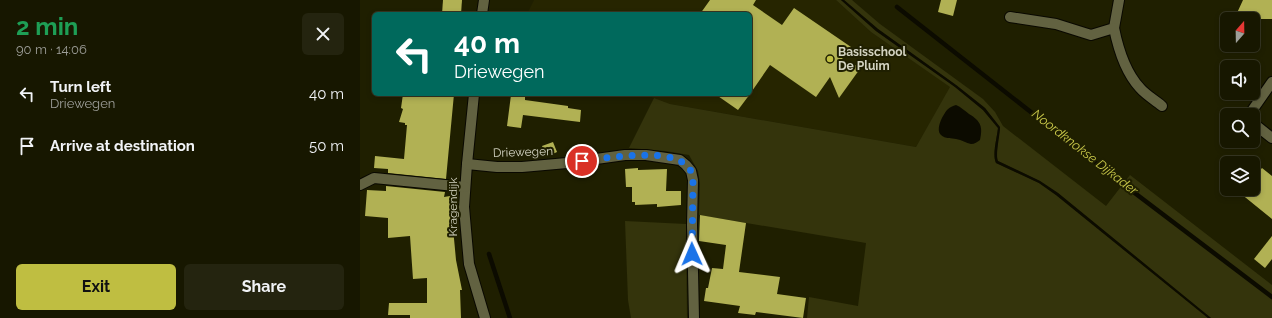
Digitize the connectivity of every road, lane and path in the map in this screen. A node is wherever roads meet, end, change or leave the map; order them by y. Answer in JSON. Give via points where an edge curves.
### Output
{"nodes":[{"id":1,"x":484,"y":0,"type":"edge"},
{"id":2,"x":1119,"y":0,"type":"edge"},
{"id":3,"x":482,"y":12,"type":"edge"},
{"id":4,"x":1010,"y":17,"type":"dead end"},
{"id":5,"x":1114,"y":28,"type":"junction"},
{"id":6,"x":1272,"y":82,"type":"edge"},
{"id":7,"x":474,"y":96,"type":"edge"},
{"id":8,"x":1162,"y":106,"type":"dead end"},
{"id":9,"x":1254,"y":108,"type":"edge"},
{"id":10,"x":1260,"y":129,"type":"edge"},
{"id":11,"x":1272,"y":138,"type":"edge"},
{"id":12,"x":467,"y":164,"type":"junction"},
{"id":13,"x":360,"y":185,"type":"edge"},
{"id":14,"x":465,"y":188,"type":"junction"},
{"id":15,"x":485,"y":318,"type":"edge"},
{"id":16,"x":694,"y":318,"type":"edge"}],
"edges":[{"from":1,"to":3,"type":"street"},
{"from":2,"to":5,"type":"street"},
{"from":4,"to":5,"type":"street","via":[[1056,24],[1091,35]]},
{"from":5,"to":8,"type":"street","via":[[1117,42],[1132,77],[1140,88]]},
{"from":6,"to":9,"type":"street"},
{"from":7,"to":12,"type":"street","name":"Kragendijk"},
{"from":10,"to":11,"type":"street"},
{"from":12,"to":14,"type":"street","name":"Kragendijk"},
{"from":12,"to":16,"type":"street","name":"Driewegen","via":[[522,167],[625,155],[680,160],[691,171],[693,180]]},
{"from":13,"to":14,"type":"street","via":[[374,178]]},
{"from":14,"to":15,"type":"street","name":"Kragendijk","via":[[464,208],[469,264]]}]}
